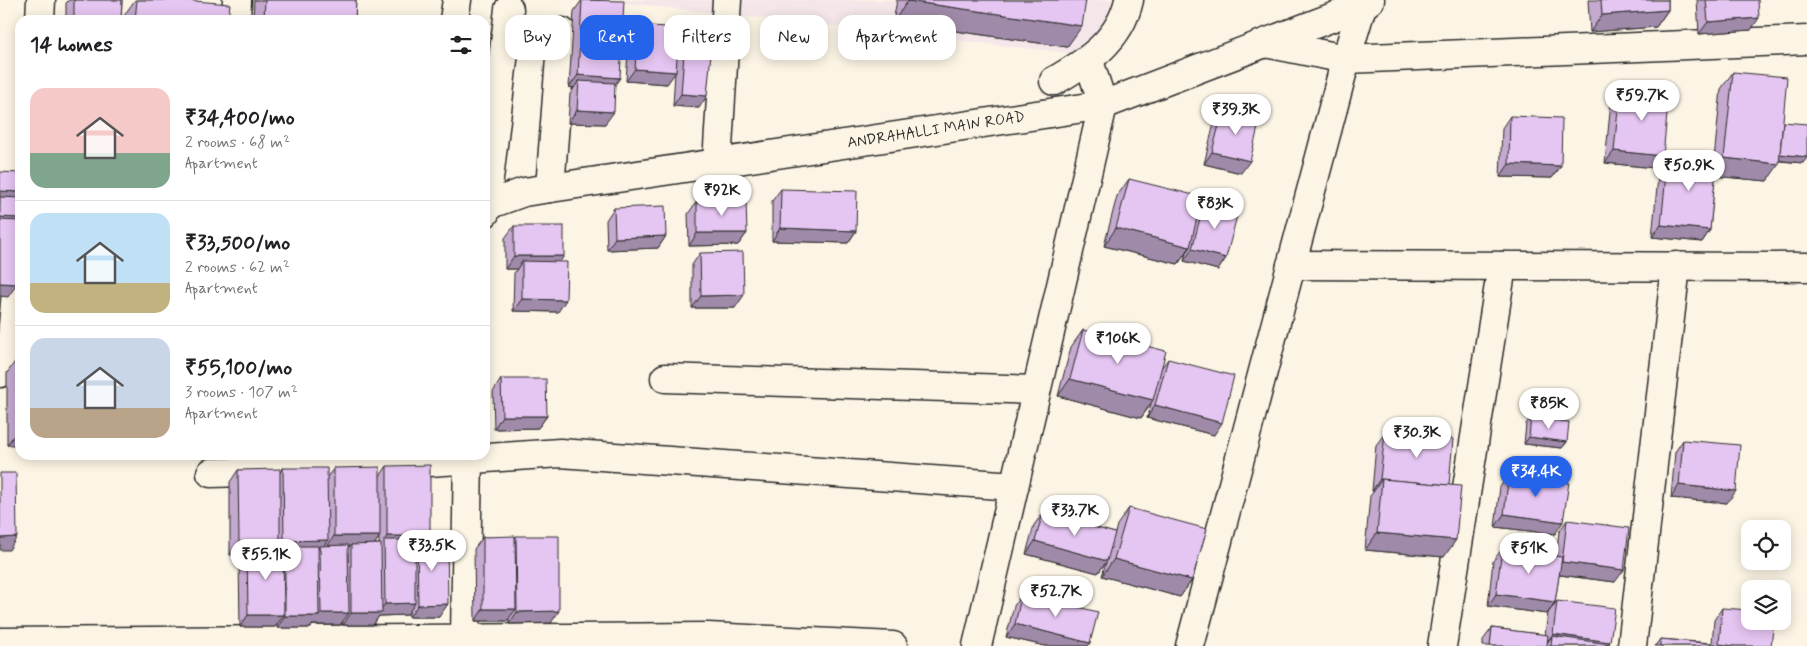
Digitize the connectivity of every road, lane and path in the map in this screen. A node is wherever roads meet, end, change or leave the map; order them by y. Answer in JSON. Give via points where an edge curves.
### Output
{"nodes":[{"id":1,"x":41,"y":0,"type":"edge"},
{"id":2,"x":237,"y":0,"type":"edge"},
{"id":3,"x":457,"y":0,"type":"edge"},
{"id":4,"x":727,"y":0,"type":"edge"},
{"id":5,"x":1129,"y":0,"type":"edge"},
{"id":6,"x":1366,"y":3,"type":"edge"},
{"id":7,"x":509,"y":9,"type":"dead end"},
{"id":8,"x":40,"y":15,"type":"edge"},
{"id":9,"x":236,"y":15,"type":"edge"},
{"id":10,"x":455,"y":15,"type":"edge"},
{"id":11,"x":1807,"y":40,"type":"edge"},
{"id":12,"x":1265,"y":44,"type":"junction"},
{"id":13,"x":1346,"y":59,"type":"junction"},
{"id":14,"x":560,"y":60,"type":"edge"},
{"id":15,"x":1089,"y":61,"type":"junction"},
{"id":16,"x":1054,"y":81,"type":"dead end"},
{"id":17,"x":1103,"y":105,"type":"junction"},
{"id":18,"x":717,"y":163,"type":"junction"},
{"id":19,"x":490,"y":165,"type":"edge"},
{"id":20,"x":550,"y":188,"type":"junction"},
{"id":21,"x":490,"y":204,"type":"edge"},
{"id":22,"x":1291,"y":265,"type":"junction"},
{"id":23,"x":1502,"y":266,"type":"junction"},
{"id":24,"x":1676,"y":266,"type":"junction"},
{"id":25,"x":1807,"y":267,"type":"edge"},
{"id":26,"x":15,"y":309,"type":"edge"},
{"id":27,"x":10,"y":370,"type":"edge"},
{"id":28,"x":665,"y":378,"type":"dead end"},
{"id":29,"x":1036,"y":390,"type":"junction"},
{"id":30,"x":490,"y":456,"type":"edge"},
{"id":31,"x":376,"y":460,"type":"edge"},
{"id":32,"x":468,"y":460,"type":"edge"},
{"id":33,"x":315,"y":462,"type":"edge"},
{"id":34,"x":211,"y":473,"type":"dead end"},
{"id":35,"x":1014,"y":486,"type":"junction"},
{"id":36,"x":465,"y":638,"type":"junction"},
{"id":37,"x":0,"y":642,"type":"edge"},
{"id":38,"x":893,"y":646,"type":"edge"},
{"id":39,"x":977,"y":646,"type":"edge"},
{"id":40,"x":1190,"y":646,"type":"edge"},
{"id":41,"x":1442,"y":646,"type":"edge"},
{"id":42,"x":1632,"y":646,"type":"edge"}],
"edges":[{"from":1,"to":8,"type":"street"},
{"from":2,"to":9,"type":"street"},
{"from":3,"to":10,"type":"street"},
{"from":4,"to":18,"type":"street"},
{"from":5,"to":15,"type":"street","via":[[1112,37]]},
{"from":6,"to":12,"type":"street","name":"ANDRAHALLI MAIN ROAD"},
{"from":6,"to":13,"type":"street"},
{"from":7,"to":19,"type":"street"},
{"from":11,"to":13,"type":"street"},
{"from":12,"to":13,"type":"street"},
{"from":12,"to":17,"type":"street","name":"ANDRAHALLI MAIN ROAD"},
{"from":13,"to":22,"type":"street"},
{"from":14,"to":20,"type":"street"},
{"from":15,"to":16,"type":"street"},
{"from":15,"to":17,"type":"street"},
{"from":17,"to":18,"type":"street","name":"ANDRAHALLI MAIN ROAD"},
{"from":17,"to":29,"type":"street"},
{"from":18,"to":20,"type":"street","name":"ANDRAHALLI MAIN ROAD"},
{"from":20,"to":21,"type":"street","name":"ANDRAHALLI MAIN ROAD","via":[[524,192]]},
{"from":22,"to":23,"type":"street"},
{"from":22,"to":40,"type":"street"},
{"from":23,"to":24,"type":"street"},
{"from":23,"to":41,"type":"street"},
{"from":24,"to":25,"type":"street"},
{"from":24,"to":42,"type":"street"},
{"from":26,"to":27,"type":"street"},
{"from":28,"to":29,"type":"street"},
{"from":29,"to":35,"type":"street"},
{"from":30,"to":35,"type":"street","via":[[560,453]]},
{"from":31,"to":33,"type":"street"},
{"from":32,"to":36,"type":"street"},
{"from":33,"to":34,"type":"street"},
{"from":35,"to":39,"type":"street"},
{"from":36,"to":37,"type":"street"},
{"from":36,"to":38,"type":"street","via":[[708,637]]}]}
